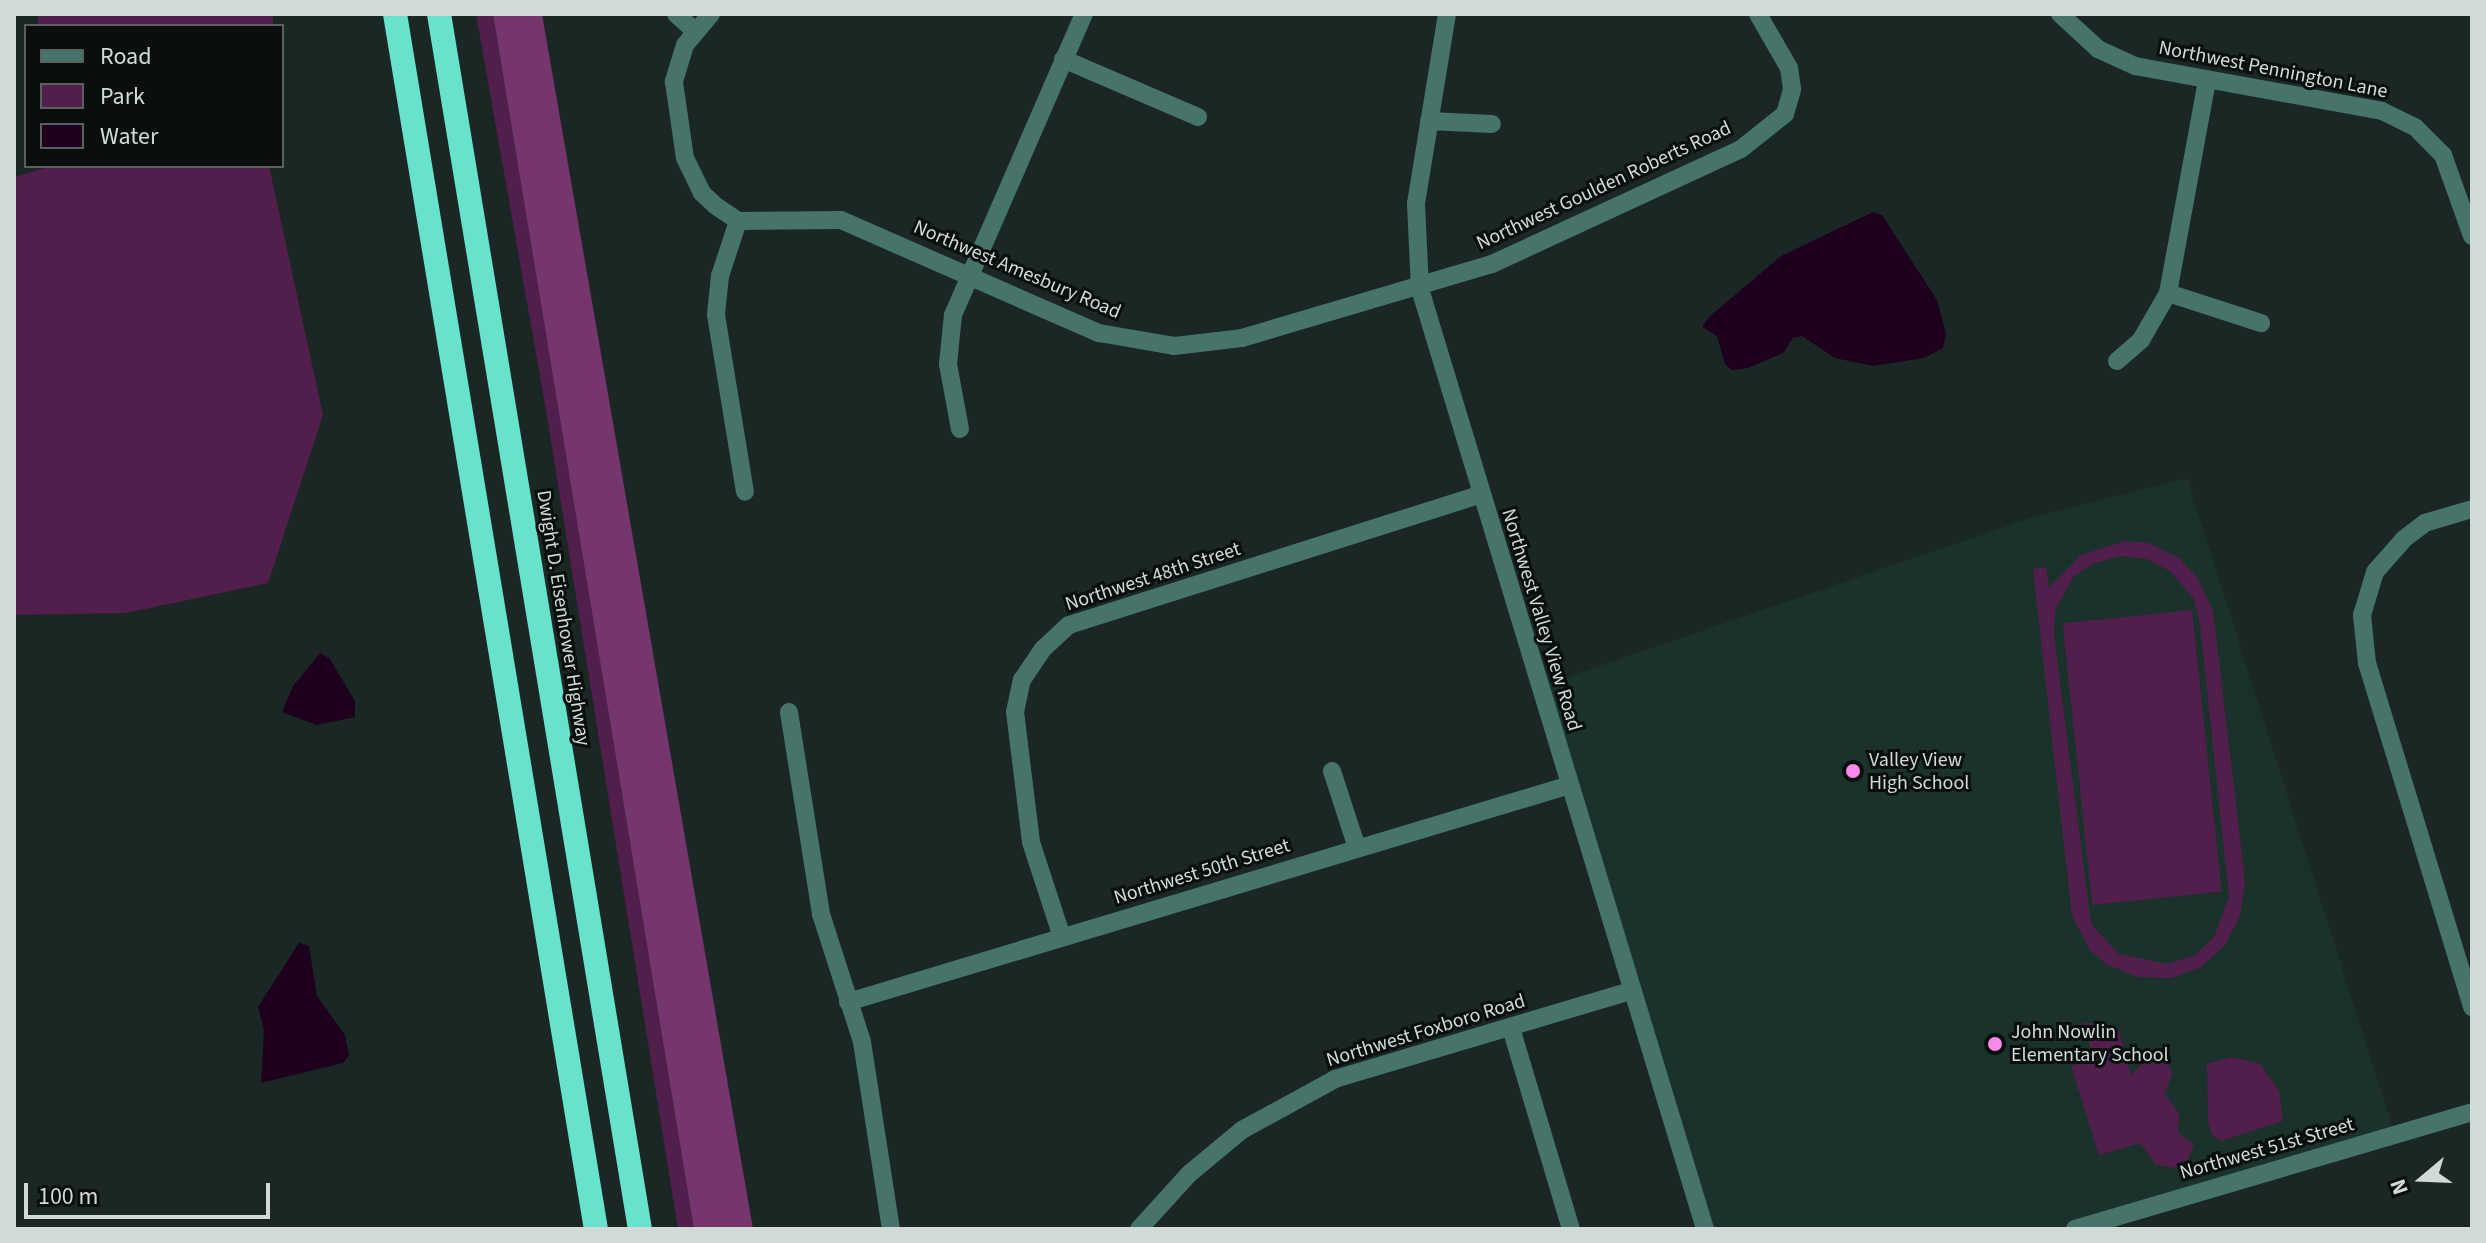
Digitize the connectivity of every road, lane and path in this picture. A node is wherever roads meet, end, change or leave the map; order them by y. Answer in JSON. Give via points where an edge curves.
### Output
{"nodes":[{"id":1,"x":395,"y":14,"type":"edge"},
{"id":2,"x":439,"y":14,"type":"edge"},
{"id":3,"x":676,"y":14,"type":"edge"},
{"id":4,"x":711,"y":14,"type":"edge"},
{"id":5,"x":1084,"y":14,"type":"edge"},
{"id":6,"x":1447,"y":14,"type":"edge"},
{"id":7,"x":1758,"y":14,"type":"edge"},
{"id":8,"x":2060,"y":14,"type":"edge"},
{"id":9,"x":694,"y":30,"type":"junction"},
{"id":10,"x":1063,"y":59,"type":"junction"},
{"id":11,"x":2207,"y":80,"type":"junction"},
{"id":12,"x":1198,"y":117,"type":"dead end"},
{"id":13,"x":1429,"y":121,"type":"junction"},
{"id":14,"x":1492,"y":124,"type":"dead end"},
{"id":15,"x":738,"y":221,"type":"junction"},
{"id":16,"x":2472,"y":236,"type":"edge"},
{"id":17,"x":969,"y":277,"type":"junction"},
{"id":18,"x":1420,"y":289,"type":"junction"},
{"id":19,"x":2168,"y":293,"type":"junction"},
{"id":20,"x":2261,"y":323,"type":"dead end"},
{"id":21,"x":2117,"y":361,"type":"dead end"},
{"id":22,"x":960,"y":429,"type":"dead end"},
{"id":23,"x":745,"y":492,"type":"dead end"},
{"id":24,"x":1479,"y":495,"type":"junction"},
{"id":25,"x":2472,"y":509,"type":"edge"},
{"id":26,"x":789,"y":712,"type":"dead end"},
{"id":27,"x":1332,"y":771,"type":"dead end"},
{"id":28,"x":1570,"y":785,"type":"junction"},
{"id":29,"x":1357,"y":848,"type":"junction"},
{"id":30,"x":1062,"y":937,"type":"junction"},
{"id":31,"x":1630,"y":991,"type":"junction"},
{"id":32,"x":848,"y":1002,"type":"junction"},
{"id":33,"x":2472,"y":1007,"type":"edge"},
{"id":34,"x":1511,"y":1028,"type":"junction"},
{"id":35,"x":2472,"y":1112,"type":"edge"},
{"id":36,"x":596,"y":1229,"type":"edge"},
{"id":37,"x":640,"y":1229,"type":"edge"},
{"id":38,"x":891,"y":1229,"type":"edge"},
{"id":39,"x":1139,"y":1229,"type":"edge"},
{"id":40,"x":1571,"y":1229,"type":"edge"},
{"id":41,"x":1705,"y":1229,"type":"edge"},
{"id":42,"x":2075,"y":1229,"type":"edge"}],
"edges":[{"from":1,"to":36,"type":"highway"},
{"from":2,"to":37,"type":"highway","name":"Dwight D. Eisenhower Highway"},
{"from":3,"to":9,"type":"street"},
{"from":4,"to":9,"type":"street"},
{"from":5,"to":10,"type":"street"},
{"from":6,"to":13,"type":"street","name":"Northwest Valley View Road"},
{"from":7,"to":18,"type":"street","name":"Northwest Goulden Roberts Road","via":[[1789,68],[1792,89],[1785,114],[1764,134],[1492,264]]},
{"from":8,"to":11,"type":"street","name":"Northwest Pennington Lane","via":[[2115,59]]},
{"from":9,"to":15,"type":"street","via":[[674,82],[685,158],[702,193]]},
{"from":10,"to":12,"type":"street"},
{"from":10,"to":17,"type":"street"},
{"from":11,"to":16,"type":"street","name":"Northwest Pennington Lane","via":[[2382,111],[2415,127],[2443,155]]},
{"from":11,"to":19,"type":"street"},
{"from":13,"to":14,"type":"street"},
{"from":13,"to":18,"type":"street","name":"Northwest Valley View Road","via":[[1416,204]]},
{"from":15,"to":17,"type":"street","name":"Northwest Amesbury Road","via":[[841,220]]},
{"from":15,"to":23,"type":"street","via":[[720,276],[716,315]]},
{"from":17,"to":18,"type":"street","name":"Northwest Amesbury Road","via":[[1099,333],[1174,346],[1242,338]]},
{"from":17,"to":22,"type":"street","via":[[947,339]]},
{"from":18,"to":24,"type":"street","name":"Northwest Valley View Road"},
{"from":19,"to":20,"type":"street"},
{"from":19,"to":21,"type":"street","via":[[2141,340]]},
{"from":24,"to":28,"type":"street","name":"Northwest Valley View Road"},
{"from":24,"to":30,"type":"street","name":"Northwest 48th Street","via":[[1069,625],[1043,649],[1022,680],[1015,712],[1031,842]]},
{"from":25,"to":33,"type":"street","via":[[2425,523],[2404,539],[2375,572],[2362,615],[2367,663]]},
{"from":26,"to":32,"type":"street","via":[[821,914]]},
{"from":27,"to":29,"type":"street"},
{"from":28,"to":29,"type":"street","name":"Northwest 50th Street"},
{"from":28,"to":31,"type":"street","name":"Northwest Valley View Road"},
{"from":29,"to":30,"type":"street","name":"Northwest 50th Street"},
{"from":30,"to":32,"type":"street","name":"Northwest 50th Street"},
{"from":31,"to":34,"type":"street","name":"Northwest Foxboro Road"},
{"from":31,"to":41,"type":"street","name":"Northwest Valley View Road"},
{"from":32,"to":38,"type":"street","via":[[862,1042]]},
{"from":34,"to":39,"type":"street","name":"Northwest Foxboro Road","via":[[1335,1079],[1270,1112],[1201,1163]]},
{"from":34,"to":40,"type":"street"},
{"from":35,"to":42,"type":"street","name":"Northwest 51st Street"}]}
